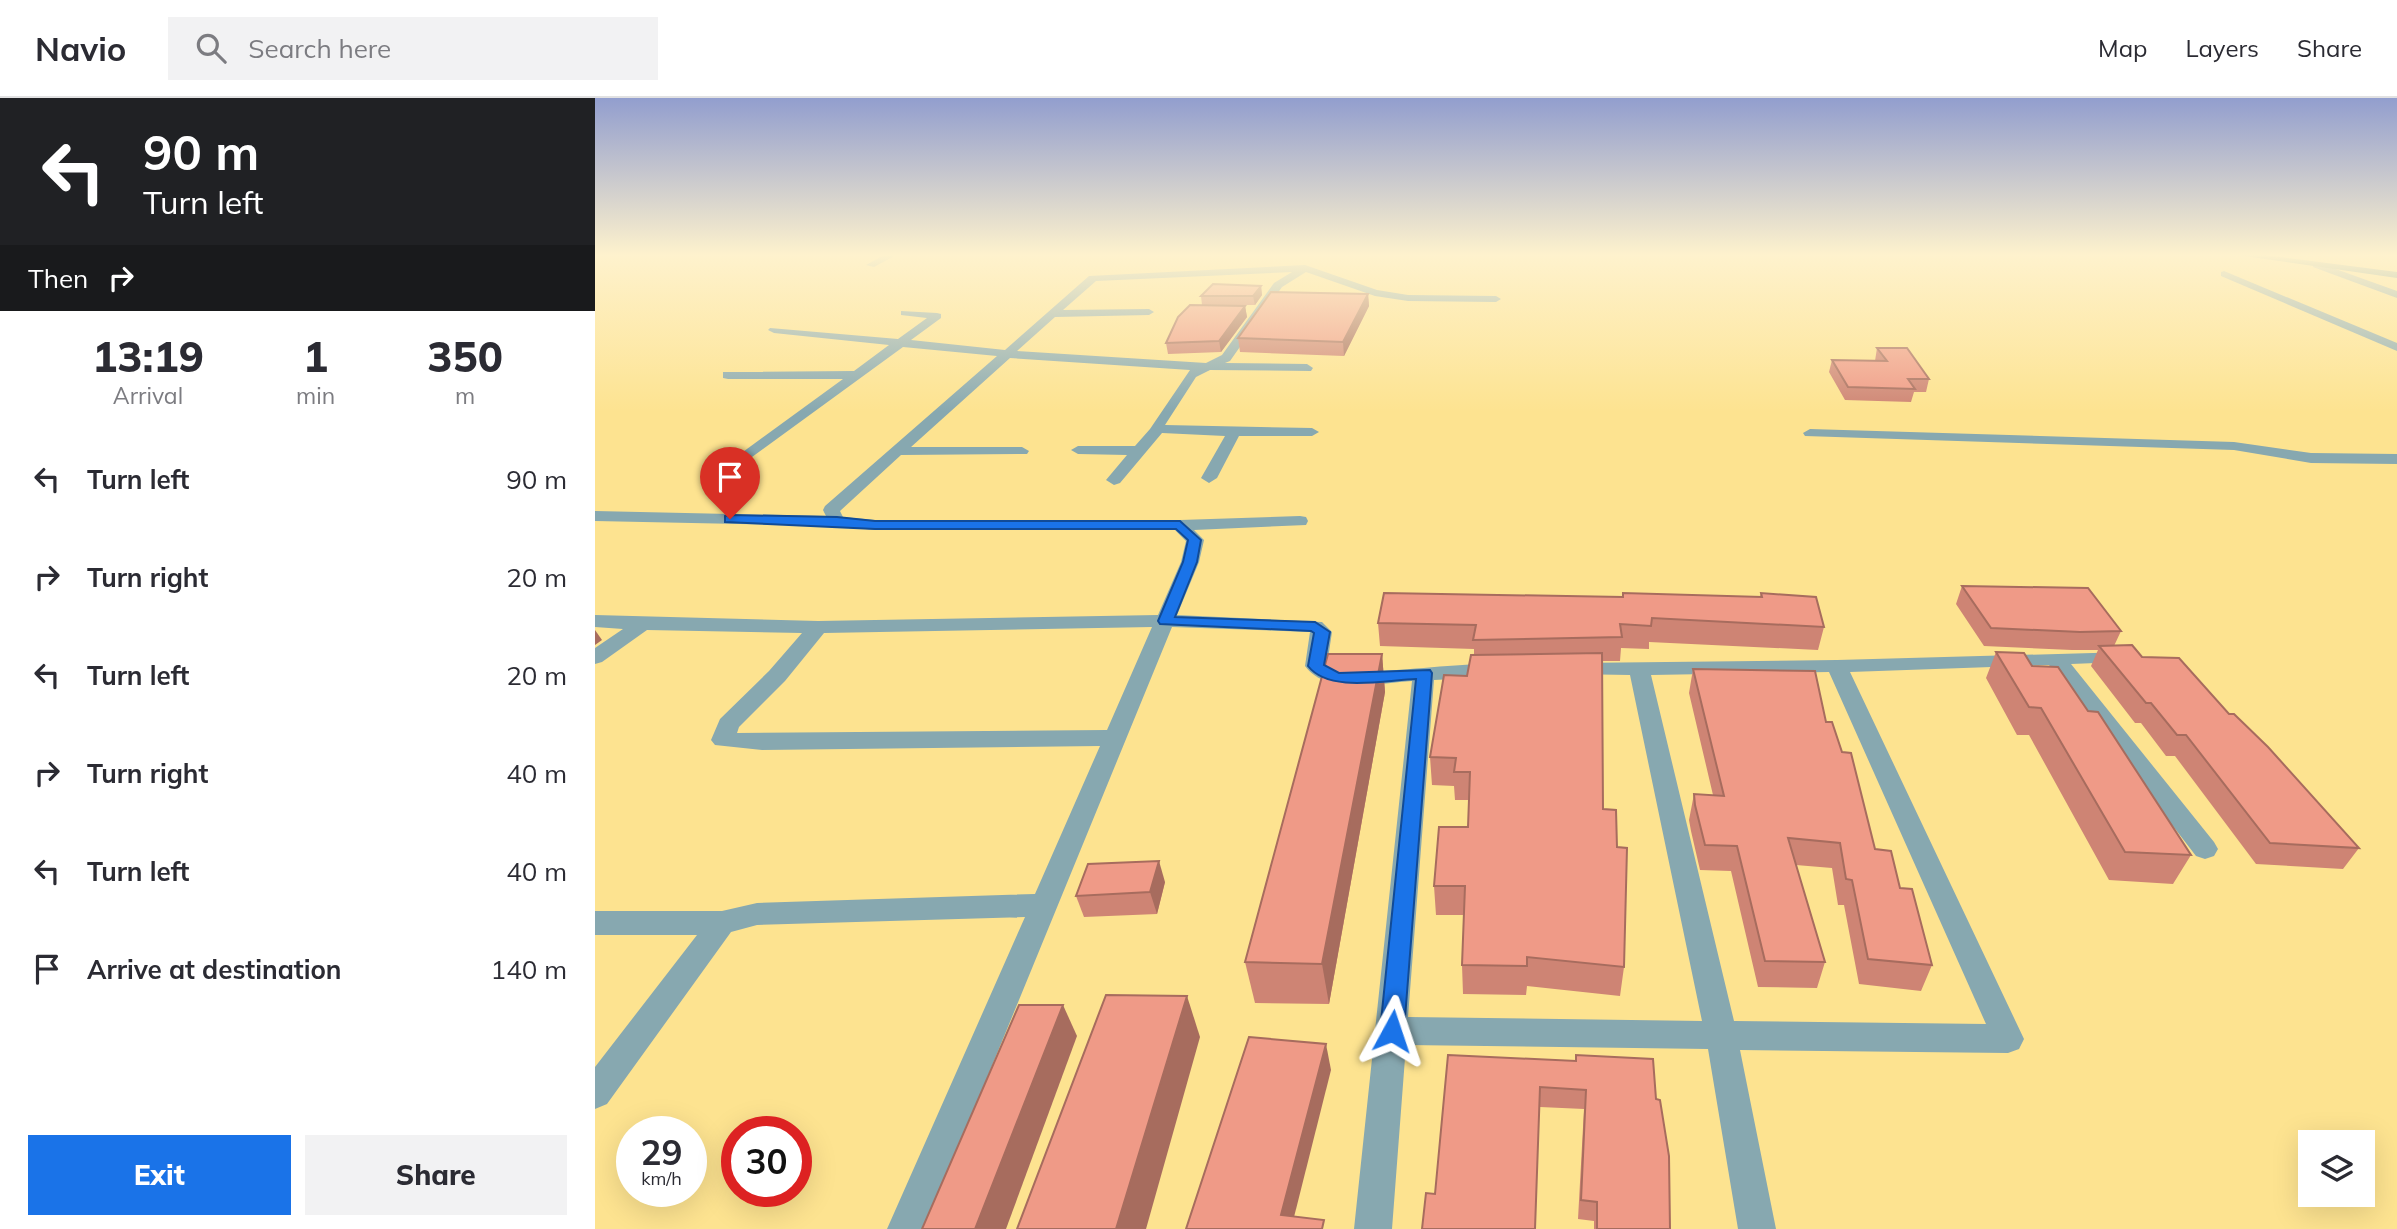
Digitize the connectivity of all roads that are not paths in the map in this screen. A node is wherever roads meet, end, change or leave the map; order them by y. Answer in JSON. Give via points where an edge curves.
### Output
{"nodes":[{"id":1,"x":1061,"y":307,"type":"edge"},
{"id":2,"x":1257,"y":307,"type":"edge"},
{"id":3,"x":2302,"y":307,"type":"edge"},
{"id":4,"x":1149,"y":312,"type":"dead end"},
{"id":5,"x":905,"y":313,"type":"dead end"},
{"id":6,"x":1053,"y":314,"type":"junction"},
{"id":7,"x":774,"y":330,"type":"dead end"},
{"id":8,"x":901,"y":342,"type":"junction"},
{"id":9,"x":2397,"y":347,"type":"edge"},
{"id":10,"x":1008,"y":353,"type":"junction"},
{"id":11,"x":1208,"y":366,"type":"junction"},
{"id":12,"x":1307,"y":368,"type":"dead end"},
{"id":13,"x":728,"y":374,"type":"dead end"},
{"id":14,"x":856,"y":376,"type":"junction"},
{"id":15,"x":1157,"y":430,"type":"junction"},
{"id":16,"x":1234,"y":432,"type":"junction"},
{"id":17,"x":1312,"y":432,"type":"dead end"},
{"id":18,"x":1810,"y":433,"type":"dead end"},
{"id":19,"x":1077,"y":450,"type":"dead end"},
{"id":20,"x":898,"y":451,"type":"junction"},
{"id":21,"x":1022,"y":451,"type":"dead end"},
{"id":22,"x":1139,"y":451,"type":"junction"},
{"id":23,"x":2397,"y":459,"type":"edge"},
{"id":24,"x":741,"y":460,"type":"dead end"},
{"id":25,"x":1209,"y":478,"type":"dead end"},
{"id":26,"x":1114,"y":480,"type":"dead end"},
{"id":27,"x":595,"y":516,"type":"edge"},
{"id":28,"x":837,"y":521,"type":"junction"},
{"id":29,"x":1300,"y":521,"type":"dead end"},
{"id":30,"x":1180,"y":525,"type":"junction"},
{"id":31,"x":595,"y":621,"type":"edge"},
{"id":32,"x":1165,"y":621,"type":"junction"},
{"id":33,"x":643,"y":625,"type":"junction"},
{"id":34,"x":818,"y":627,"type":"junction"},
{"id":35,"x":2137,"y":655,"type":"edge"},
{"id":36,"x":595,"y":658,"type":"edge"},
{"id":37,"x":2055,"y":658,"type":"junction"},
{"id":38,"x":1837,"y":666,"type":"junction"},
{"id":39,"x":1639,"y":668,"type":"junction"},
{"id":40,"x":1558,"y":670,"type":"edge"},
{"id":41,"x":1518,"y":671,"type":"edge"},
{"id":42,"x":1424,"y":673,"type":"junction"},
{"id":43,"x":1116,"y":738,"type":"junction"},
{"id":44,"x":2204,"y":849,"type":"dead end"},
{"id":45,"x":1045,"y":905,"type":"junction"},
{"id":46,"x":595,"y":923,"type":"edge"},
{"id":47,"x":722,"y":923,"type":"junction"},
{"id":48,"x":1392,"y":1031,"type":"junction"},
{"id":49,"x":1720,"y":1035,"type":"junction"},
{"id":50,"x":595,"y":1093,"type":"edge"},
{"id":51,"x":906,"y":1229,"type":"edge"},
{"id":52,"x":1373,"y":1229,"type":"edge"},
{"id":53,"x":1757,"y":1229,"type":"edge"}],
"edges":[{"from":1,"to":6,"type":"street"},
{"from":2,"to":11,"type":"street","via":[[1226,358]]},
{"from":3,"to":9,"type":"street"},
{"from":4,"to":6,"type":"street"},
{"from":5,"to":8,"type":"street","via":[[937,316]]},
{"from":6,"to":10,"type":"street"},
{"from":7,"to":8,"type":"street"},
{"from":8,"to":10,"type":"street"},
{"from":8,"to":14,"type":"street"},
{"from":10,"to":11,"type":"street"},
{"from":10,"to":20,"type":"street"},
{"from":11,"to":12,"type":"street"},
{"from":11,"to":15,"type":"street","via":[[1191,374]]},
{"from":13,"to":14,"type":"street"},
{"from":14,"to":24,"type":"street"},
{"from":15,"to":16,"type":"street"},
{"from":15,"to":22,"type":"street"},
{"from":16,"to":17,"type":"street"},
{"from":16,"to":25,"type":"street"},
{"from":18,"to":23,"type":"street","via":[[2234,446],[2311,458]]},
{"from":19,"to":22,"type":"street"},
{"from":20,"to":21,"type":"street"},
{"from":20,"to":28,"type":"street","via":[[831,510]]},
{"from":22,"to":26,"type":"street"},
{"from":27,"to":28,"type":"street"},
{"from":28,"to":30,"type":"street","via":[[875,525]]},
{"from":29,"to":30,"type":"street"},
{"from":30,"to":32,"type":"street","via":[[1195,540]]},
{"from":31,"to":33,"type":"street"},
{"from":32,"to":34,"type":"street"},
{"from":32,"to":42,"type":"street","via":[[1315,626],[1322,632],[1316,666],[1324,673],[1338,678]]},
{"from":32,"to":43,"type":"street"},
{"from":33,"to":34,"type":"street"},
{"from":33,"to":36,"type":"street"},
{"from":34,"to":43,"type":"street","via":[[728,724],[723,740]]},
{"from":35,"to":37,"type":"street"},
{"from":37,"to":38,"type":"street"},
{"from":37,"to":44,"type":"street"},
{"from":38,"to":39,"type":"street"},
{"from":38,"to":49,"type":"street","via":[[2008,1039]]},
{"from":39,"to":40,"type":"street"},
{"from":39,"to":49,"type":"street"},
{"from":41,"to":42,"type":"street"},
{"from":42,"to":48,"type":"street"},
{"from":43,"to":45,"type":"street"},
{"from":45,"to":47,"type":"street","via":[[757,914]]},
{"from":45,"to":51,"type":"street"},
{"from":46,"to":47,"type":"street"},
{"from":47,"to":50,"type":"street"},
{"from":48,"to":49,"type":"street"},
{"from":48,"to":52,"type":"street"},
{"from":49,"to":53,"type":"street"}]}
